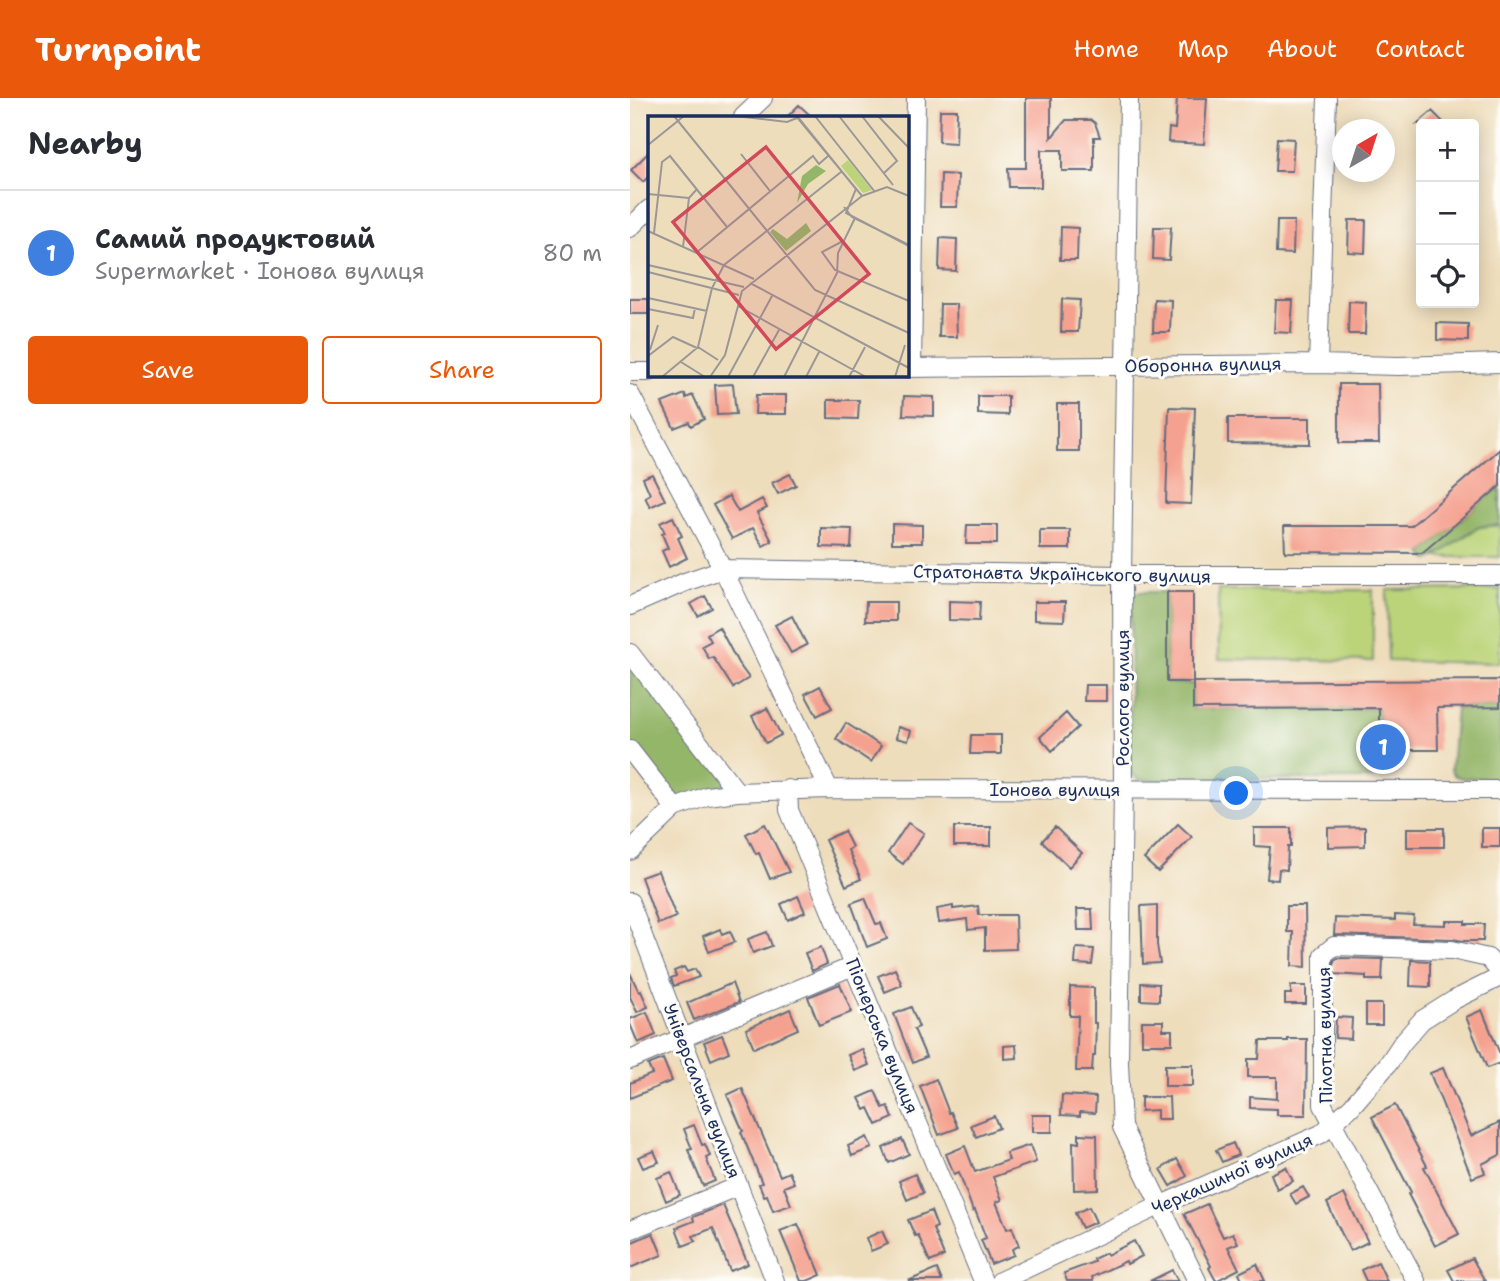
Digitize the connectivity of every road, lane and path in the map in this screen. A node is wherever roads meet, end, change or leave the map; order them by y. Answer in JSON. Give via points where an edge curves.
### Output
{"nodes":[{"id":1,"x":763,"y":98,"type":"edge"},
{"id":2,"x":916,"y":98,"type":"edge"},
{"id":3,"x":1129,"y":98,"type":"edge"},
{"id":4,"x":1327,"y":98,"type":"edge"},
{"id":5,"x":744,"y":116,"type":"edge"},
{"id":6,"x":648,"y":210,"type":"edge"},
{"id":7,"x":630,"y":228,"type":"edge"},
{"id":8,"x":1500,"y":363,"type":"edge"},
{"id":9,"x":1318,"y":364,"type":"junction"},
{"id":10,"x":1126,"y":366,"type":"junction"},
{"id":11,"x":909,"y":368,"type":"edge"},
{"id":12,"x":630,"y":372,"type":"edge"},
{"id":13,"x":648,"y":372,"type":"edge"},
{"id":14,"x":630,"y":394,"type":"edge"},
{"id":15,"x":723,"y":569,"type":"junction"},
{"id":16,"x":1122,"y":575,"type":"junction"},
{"id":17,"x":1500,"y":575,"type":"edge"},
{"id":18,"x":630,"y":606,"type":"edge"},
{"id":19,"x":630,"y":653,"type":"edge"},
{"id":20,"x":630,"y":750,"type":"edge"},
{"id":21,"x":788,"y":789,"type":"junction"},
{"id":22,"x":829,"y":789,"type":"junction"},
{"id":23,"x":1123,"y":790,"type":"junction"},
{"id":24,"x":1500,"y":790,"type":"edge"},
{"id":25,"x":737,"y":792,"type":"junction"},
{"id":26,"x":675,"y":807,"type":"junction"},
{"id":27,"x":630,"y":851,"type":"edge"},
{"id":28,"x":630,"y":902,"type":"edge"},
{"id":29,"x":853,"y":966,"type":"junction"},
{"id":30,"x":1500,"y":972,"type":"edge"},
{"id":31,"x":1500,"y":977,"type":"edge"},
{"id":32,"x":682,"y":1039,"type":"junction"},
{"id":33,"x":630,"y":1060,"type":"edge"},
{"id":34,"x":1332,"y":1124,"type":"junction"},
{"id":35,"x":739,"y":1186,"type":"junction"},
{"id":36,"x":1160,"y":1206,"type":"junction"},
{"id":37,"x":630,"y":1230,"type":"edge"},
{"id":38,"x":775,"y":1281,"type":"edge"},
{"id":39,"x":983,"y":1281,"type":"edge"},
{"id":40,"x":1000,"y":1281,"type":"edge"},
{"id":41,"x":1197,"y":1281,"type":"edge"},
{"id":42,"x":1416,"y":1281,"type":"edge"}],
"edges":[{"from":1,"to":5,"type":"street"},
{"from":2,"to":11,"type":"street"},
{"from":3,"to":10,"type":"street","name":"Рослого вулиця"},
{"from":4,"to":9,"type":"street"},
{"from":6,"to":7,"type":"street"},
{"from":8,"to":9,"type":"street","name":"Оборонна вулиця"},
{"from":9,"to":10,"type":"street","name":"Оборонна вулиця"},
{"from":10,"to":11,"type":"street","name":"Оборонна вулиця"},
{"from":10,"to":16,"type":"street","name":"Рослого вулиця"},
{"from":12,"to":13,"type":"street"},
{"from":14,"to":15,"type":"street"},
{"from":15,"to":16,"type":"street","name":"Стратонавта Українського вулиця"},
{"from":15,"to":18,"type":"street","name":"Стратонавта Українського вулиця"},
{"from":15,"to":22,"type":"street"},
{"from":16,"to":17,"type":"street","name":"Стратонавта Українського вулиця"},
{"from":16,"to":23,"type":"street","name":"Рослого вулиця"},
{"from":19,"to":25,"type":"street"},
{"from":20,"to":26,"type":"street"},
{"from":21,"to":22,"type":"street","name":"Іонова вулиця"},
{"from":21,"to":25,"type":"street","name":"Іонова вулиця"},
{"from":21,"to":29,"type":"street","name":"Піонерська вулиця","via":[[789,810]]},
{"from":22,"to":23,"type":"street","name":"Іонова вулиця"},
{"from":23,"to":24,"type":"street","name":"Іонова вулиця"},
{"from":23,"to":36,"type":"street","name":"Рослого вулиця","via":[[1122,1127]]},
{"from":25,"to":26,"type":"street","name":"Іонова вулиця"},
{"from":26,"to":27,"type":"street","name":"Іонова вулиця"},
{"from":28,"to":32,"type":"street","name":"Універсальна вулиця"},
{"from":29,"to":32,"type":"street"},
{"from":29,"to":39,"type":"street","name":"Піонерська вулиця"},
{"from":30,"to":34,"type":"street","name":"Пілотна вулиця","via":[[1488,958],[1452,950],[1334,946],[1323,955],[1323,1105]]},
{"from":31,"to":34,"type":"street","name":"Черкашиної вулиця","via":[[1422,1020],[1352,1107]]},
{"from":32,"to":33,"type":"street"},
{"from":32,"to":35,"type":"street","name":"Універсальна вулиця"},
{"from":34,"to":36,"type":"street","name":"Черкашиної вулиця","via":[[1321,1134]]},
{"from":34,"to":42,"type":"street","name":"Пілотна вулиця"},
{"from":35,"to":37,"type":"street"},
{"from":35,"to":38,"type":"street","name":"Універсальна вулиця"},
{"from":36,"to":40,"type":"street","name":"Черкашиної вулиця"},
{"from":36,"to":41,"type":"street","name":"Рослого вулиця"}]}
